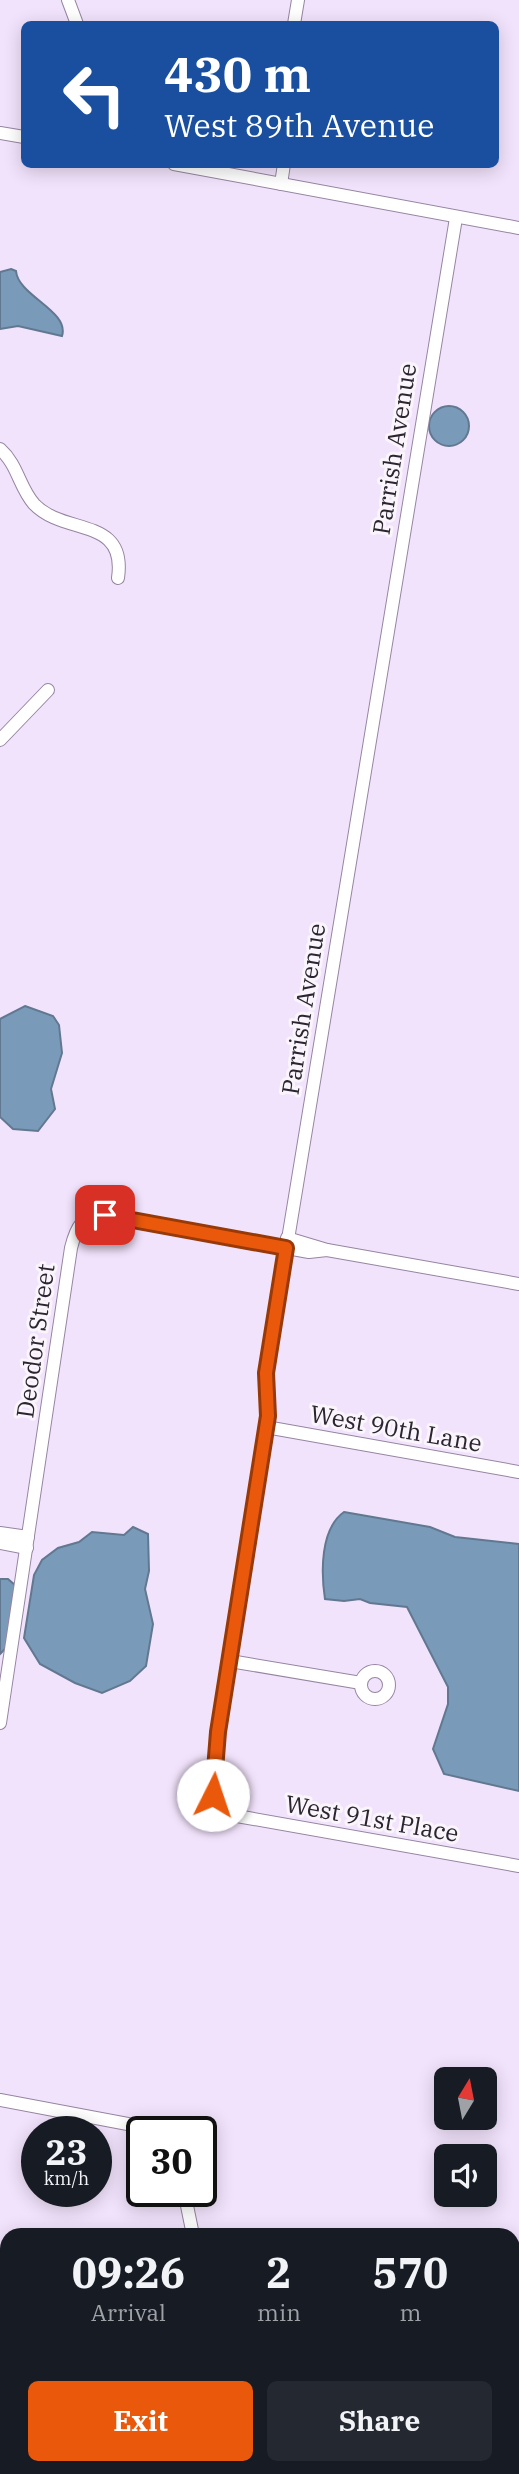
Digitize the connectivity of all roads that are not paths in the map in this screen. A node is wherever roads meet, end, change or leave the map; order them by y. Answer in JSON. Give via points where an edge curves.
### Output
{"nodes":[{"id":1,"x":68,"y":0,"type":"edge"},
{"id":2,"x":298,"y":0,"type":"edge"},
{"id":3,"x":76,"y":21,"type":"edge"},
{"id":4,"x":294,"y":21,"type":"edge"},
{"id":5,"x":0,"y":133,"type":"edge"},
{"id":6,"x":21,"y":136,"type":"edge"},
{"id":7,"x":195,"y":168,"type":"edge"},
{"id":8,"x":283,"y":168,"type":"edge"},
{"id":9,"x":281,"y":184,"type":"junction"},
{"id":10,"x":456,"y":218,"type":"junction"},
{"id":11,"x":519,"y":228,"type":"edge"},
{"id":12,"x":0,"y":449,"type":"edge"},
{"id":13,"x":118,"y":578,"type":"dead end"},
{"id":14,"x":48,"y":691,"type":"dead end"},
{"id":15,"x":0,"y":740,"type":"edge"},
{"id":16,"x":287,"y":1243,"type":"junction"},
{"id":17,"x":519,"y":1284,"type":"edge"},
{"id":18,"x":266,"y":1427,"type":"junction"},
{"id":19,"x":519,"y":1472,"type":"edge"},
{"id":20,"x":0,"y":1533,"type":"edge"},
{"id":21,"x":0,"y":1543,"type":"edge"},
{"id":22,"x":28,"y":1543,"type":"junction"},
{"id":23,"x":230,"y":1661,"type":"junction"},
{"id":24,"x":361,"y":1683,"type":"dead end"},
{"id":25,"x":0,"y":1723,"type":"edge"},
{"id":26,"x":219,"y":1807,"type":"joint"},
{"id":27,"x":519,"y":1866,"type":"edge"},
{"id":28,"x":0,"y":2100,"type":"edge"},
{"id":29,"x":126,"y":2124,"type":"edge"},
{"id":30,"x":187,"y":2207,"type":"edge"},
{"id":31,"x":192,"y":2228,"type":"edge"}],
"edges":[{"from":1,"to":3,"type":"street"},
{"from":2,"to":4,"type":"street"},
{"from":5,"to":6,"type":"street"},
{"from":7,"to":9,"type":"street"},
{"from":8,"to":9,"type":"street"},
{"from":9,"to":10,"type":"street"},
{"from":10,"to":11,"type":"street"},
{"from":10,"to":16,"type":"street","name":"Parrish Avenue"},
{"from":12,"to":13,"type":"street","via":[[12,461],[39,509],[99,533],[114,545],[120,558]]},
{"from":14,"to":15,"type":"street"},
{"from":16,"to":17,"type":"street","via":[[309,1252],[327,1250]]},
{"from":16,"to":18,"type":"street","name":"Parrish Avenue","via":[[266,1373]]},
{"from":16,"to":22,"type":"street","name":"Deodor Street","via":[[105,1215],[86,1219],[75,1232],[71,1248]]},
{"from":18,"to":19,"type":"street","name":"West 90th Lane"},
{"from":18,"to":23,"type":"street","name":"Parrish Avenue"},
{"from":20,"to":22,"type":"street"},
{"from":21,"to":22,"type":"street"},
{"from":22,"to":25,"type":"street","name":"Deodor Street"},
{"from":23,"to":24,"type":"street"},
{"from":23,"to":26,"type":"street","name":"Parrish Avenue","via":[[213,1774],[213,1795]]},
{"from":26,"to":27,"type":"street","name":"West 91st Place","via":[[237,1816]]},
{"from":28,"to":29,"type":"street"},
{"from":30,"to":31,"type":"street"}]}
